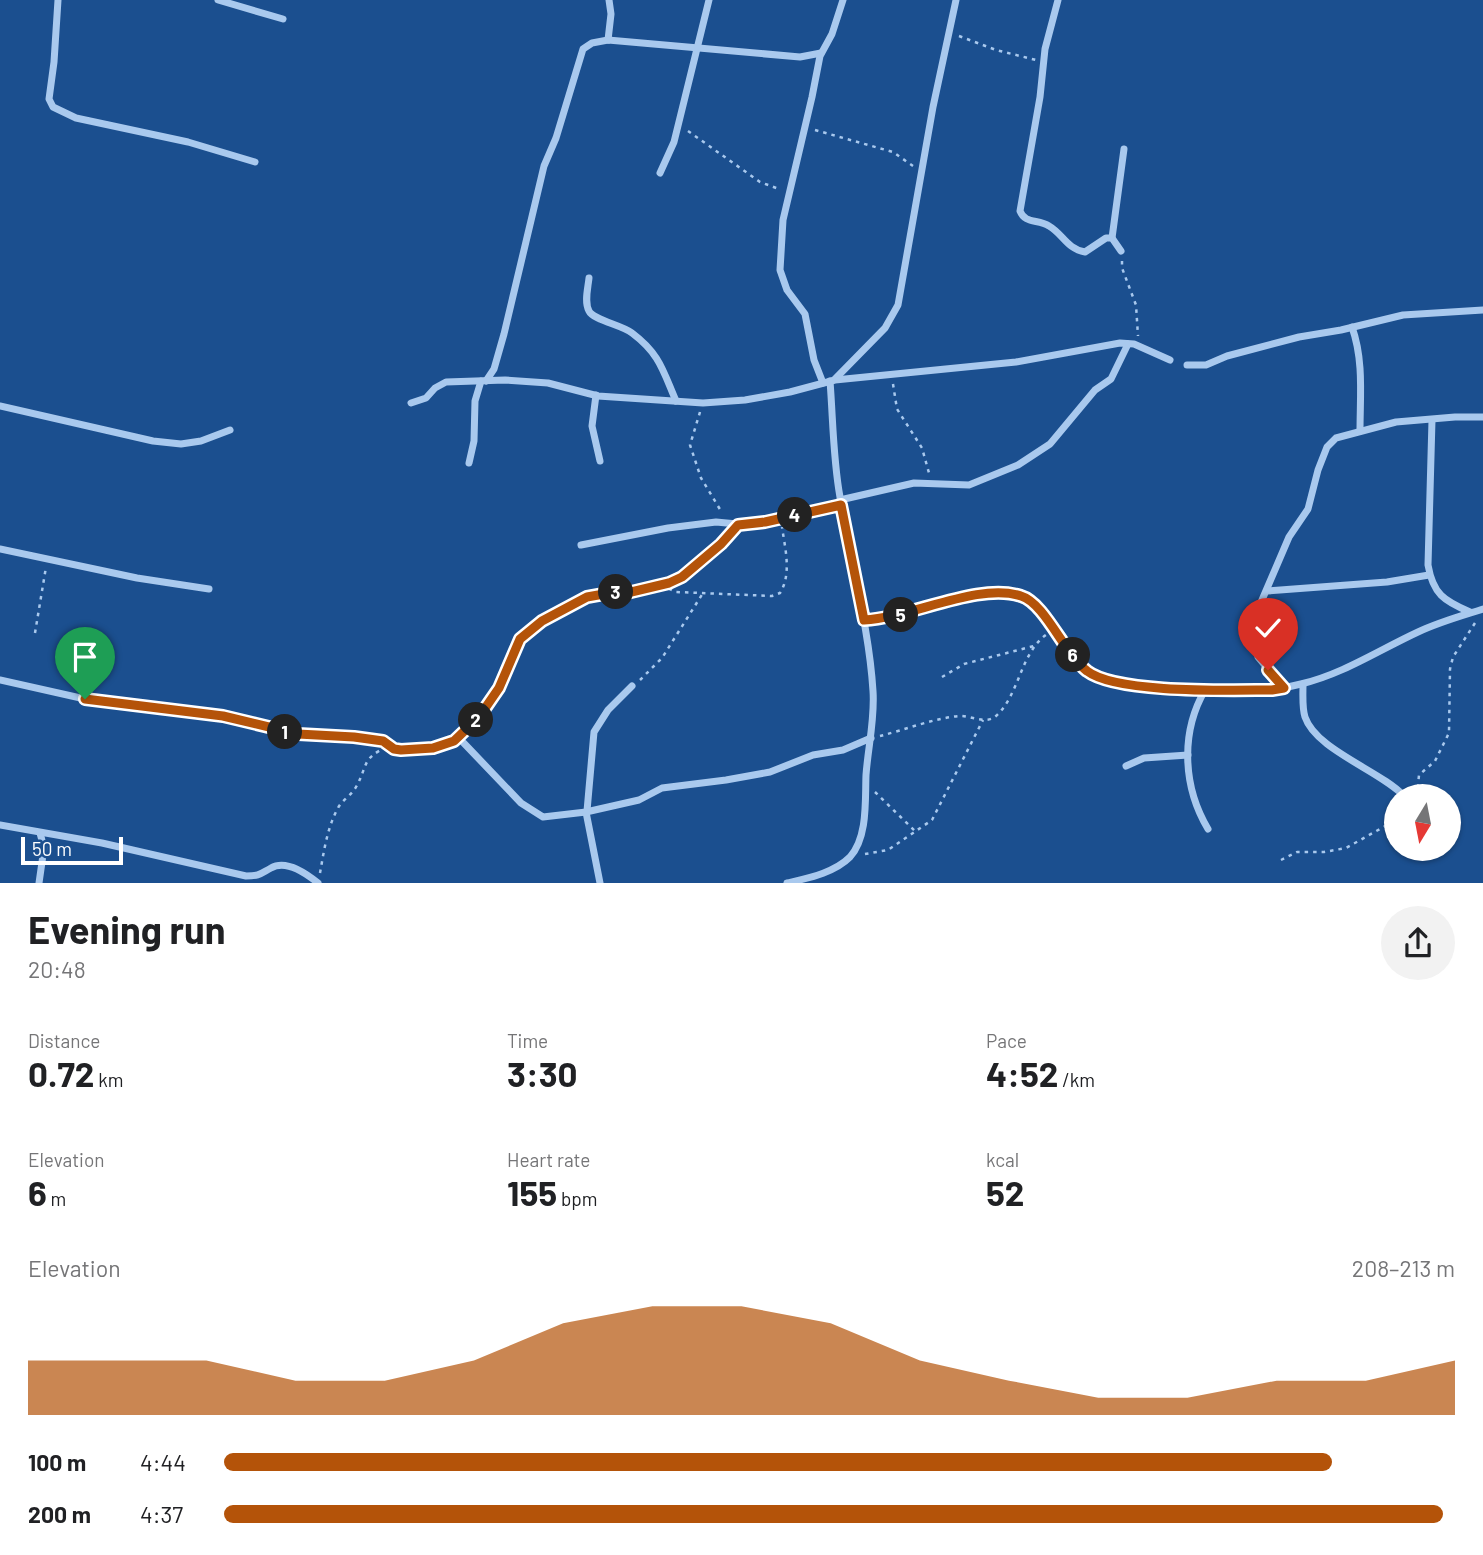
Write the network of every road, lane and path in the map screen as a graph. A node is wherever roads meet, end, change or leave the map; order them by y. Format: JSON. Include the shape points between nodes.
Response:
{"nodes":[{"id":1,"x":58,"y":0,"type":"edge"},
{"id":2,"x":218,"y":0,"type":"edge"},
{"id":3,"x":609,"y":0,"type":"edge"},
{"id":4,"x":709,"y":0,"type":"edge"},
{"id":5,"x":843,"y":0,"type":"edge"},
{"id":6,"x":956,"y":0,"type":"edge"},
{"id":7,"x":1058,"y":0,"type":"edge"},
{"id":8,"x":283,"y":19,"type":"dead end"},
{"id":9,"x":949,"y":33,"type":"junction"},
{"id":10,"x":608,"y":40,"type":"junction"},
{"id":11,"x":696,"y":49,"type":"junction"},
{"id":12,"x":821,"y":53,"type":"junction"},
{"id":13,"x":1044,"y":62,"type":"junction"},
{"id":14,"x":678,"y":121,"type":"junction"},
{"id":15,"x":805,"y":127,"type":"junction"},
{"id":16,"x":1124,"y":149,"type":"dead end"},
{"id":17,"x":255,"y":162,"type":"dead end"},
{"id":18,"x":660,"y":173,"type":"dead end"},
{"id":19,"x":920,"y":173,"type":"junction"},
{"id":20,"x":789,"y":192,"type":"junction"},
{"id":21,"x":1112,"y":238,"type":"junction"},
{"id":22,"x":1121,"y":251,"type":"joint"},
{"id":23,"x":589,"y":278,"type":"dead end"},
{"id":24,"x":1483,"y":310,"type":"edge"},
{"id":25,"x":1352,"y":327,"type":"junction"},
{"id":26,"x":1128,"y":344,"type":"junction"},
{"id":27,"x":1139,"y":346,"type":"junction"},
{"id":28,"x":1170,"y":360,"type":"dead end"},
{"id":29,"x":1187,"y":365,"type":"dead end"},
{"id":30,"x":891,"y":373,"type":"junction"},
{"id":31,"x":484,"y":381,"type":"junction"},
{"id":32,"x":829,"y":381,"type":"junction"},
{"id":33,"x":596,"y":395,"type":"junction"},
{"id":34,"x":676,"y":401,"type":"junction"},
{"id":35,"x":411,"y":403,"type":"dead end"},
{"id":36,"x":703,"y":403,"type":"junction"},
{"id":37,"x":0,"y":405,"type":"edge"},
{"id":38,"x":1483,"y":417,"type":"edge"},
{"id":39,"x":1432,"y":420,"type":"junction"},
{"id":40,"x":230,"y":430,"type":"dead end"},
{"id":41,"x":1360,"y":431,"type":"junction"},
{"id":42,"x":600,"y":461,"type":"dead end"},
{"id":43,"x":469,"y":463,"type":"dead end"},
{"id":44,"x":930,"y":483,"type":"junction"},
{"id":45,"x":841,"y":502,"type":"junction"},
{"id":46,"x":780,"y":519,"type":"junction"},
{"id":47,"x":728,"y":523,"type":"junction"},
{"id":48,"x":738,"y":525,"type":"junction"},
{"id":49,"x":581,"y":545,"type":"dead end"},
{"id":50,"x":0,"y":549,"type":"edge"},
{"id":51,"x":48,"y":559,"type":"junction"},
{"id":52,"x":1429,"y":575,"type":"junction"},
{"id":53,"x":661,"y":585,"type":"junction"},
{"id":54,"x":209,"y":589,"type":"dead end"},
{"id":55,"x":1267,"y":591,"type":"junction"},
{"id":56,"x":703,"y":593,"type":"junction"},
{"id":57,"x":1483,"y":609,"type":"edge"},
{"id":58,"x":1470,"y":613,"type":"junction"},
{"id":59,"x":1478,"y":619,"type":"dead end"},
{"id":60,"x":864,"y":620,"type":"junction"},
{"id":61,"x":1052,"y":630,"type":"junction"},
{"id":62,"x":35,"y":633,"type":"dead end"},
{"id":63,"x":1034,"y":646,"type":"junction"},
{"id":64,"x":942,"y":677,"type":"dead end"},
{"id":65,"x":0,"y":680,"type":"edge"},
{"id":66,"x":1303,"y":684,"type":"junction"},
{"id":67,"x":632,"y":686,"type":"joint"},
{"id":68,"x":1284,"y":688,"type":"junction"},
{"id":69,"x":1205,"y":690,"type":"junction"},
{"id":70,"x":983,"y":720,"type":"junction"},
{"id":71,"x":458,"y":737,"type":"junction"},
{"id":72,"x":871,"y":738,"type":"junction"},
{"id":73,"x":370,"y":739,"type":"joint"},
{"id":74,"x":390,"y":745,"type":"junction"},
{"id":75,"x":1188,"y":755,"type":"junction"},
{"id":76,"x":1126,"y":766,"type":"dead end"},
{"id":77,"x":866,"y":784,"type":"junction"},
{"id":78,"x":1391,"y":784,"type":"edge"},
{"id":79,"x":1418,"y":784,"type":"edge"},
{"id":80,"x":586,"y":812,"type":"junction"},
{"id":81,"x":0,"y":825,"type":"edge"},
{"id":82,"x":1384,"y":827,"type":"edge"},
{"id":83,"x":1208,"y":829,"type":"dead end"},
{"id":84,"x":915,"y":831,"type":"junction"},
{"id":85,"x":40,"y":833,"type":"junction"},
{"id":86,"x":850,"y":856,"type":"junction"},
{"id":87,"x":1281,"y":860,"type":"dead end"},
{"id":88,"x":39,"y":883,"type":"edge"},
{"id":89,"x":318,"y":883,"type":"edge"},
{"id":90,"x":600,"y":883,"type":"edge"},
{"id":91,"x":787,"y":883,"type":"edge"}],
"edges":[{"from":1,"to":17,"type":"street","via":[[49,99],[53,107],[76,118]]},
{"from":2,"to":8,"type":"street"},
{"from":3,"to":10,"type":"street"},
{"from":4,"to":11,"type":"street"},
{"from":5,"to":12,"type":"street"},
{"from":6,"to":9,"type":"street"},
{"from":7,"to":13,"type":"street"},
{"from":9,"to":13,"type":"path"},
{"from":9,"to":19,"type":"street"},
{"from":10,"to":11,"type":"street"},
{"from":10,"to":31,"type":"street","via":[[592,43],[579,56],[544,166],[498,355]]},
{"from":11,"to":12,"type":"street","via":[[800,57]]},
{"from":11,"to":14,"type":"street"},
{"from":12,"to":15,"type":"street"},
{"from":13,"to":21,"type":"street","via":[[1022,217],[1048,225],[1077,251],[1085,252]]},
{"from":14,"to":18,"type":"street"},
{"from":14,"to":20,"type":"path","via":[[760,181]]},
{"from":15,"to":19,"type":"path","via":[[893,152]]},
{"from":15,"to":20,"type":"street"},
{"from":16,"to":21,"type":"street"},
{"from":19,"to":32,"type":"street","via":[[898,305],[886,328]]},
{"from":20,"to":32,"type":"street","via":[[780,270],[787,290],[805,314],[814,360]]},
{"from":21,"to":22,"type":"street"},
{"from":22,"to":27,"type":"path","via":[[1122,268],[1136,305]]},
{"from":23,"to":34,"type":"street","via":[[588,310],[632,332],[652,351]]},
{"from":24,"to":25,"type":"street","via":[[1403,315]]},
{"from":25,"to":29,"type":"street","via":[[1264,345],[1206,365]]},
{"from":25,"to":41,"type":"street","via":[[1360,365]]},
{"from":26,"to":27,"type":"street"},
{"from":26,"to":30,"type":"street","via":[[1017,362]]},
{"from":26,"to":44,"type":"street","via":[[1111,379],[1094,390],[1050,444],[984,481],[958,486]]},
{"from":27,"to":28,"type":"street"},
{"from":30,"to":32,"type":"street"},
{"from":30,"to":44,"type":"path","via":[[897,409],[922,447]]},
{"from":31,"to":33,"type":"street","via":[[539,382]]},
{"from":31,"to":35,"type":"street","via":[[446,382]]},
{"from":31,"to":43,"type":"street","via":[[475,401]]},
{"from":32,"to":36,"type":"street","via":[[766,397]]},
{"from":32,"to":45,"type":"street"},
{"from":33,"to":34,"type":"street"},
{"from":33,"to":42,"type":"street","via":[[592,426]]},
{"from":34,"to":36,"type":"street"},
{"from":36,"to":47,"type":"path","via":[[690,445],[701,478]]},
{"from":37,"to":40,"type":"street","via":[[153,441],[191,442]]},
{"from":38,"to":39,"type":"street"},
{"from":39,"to":41,"type":"street"},
{"from":39,"to":52,"type":"street"},
{"from":41,"to":55,"type":"street","via":[[1336,438],[1327,447],[1308,509],[1289,537]]},
{"from":44,"to":45,"type":"street"},
{"from":45,"to":46,"type":"street"},
{"from":45,"to":60,"type":"street"},
{"from":46,"to":48,"type":"street"},
{"from":46,"to":56,"type":"path","via":[[787,569],[780,593]]},
{"from":47,"to":48,"type":"street"},
{"from":47,"to":49,"type":"street","via":[[668,528]]},
{"from":48,"to":53,"type":"path","via":[[682,577]]},
{"from":50,"to":51,"type":"street"},
{"from":51,"to":54,"type":"street"},
{"from":51,"to":62,"type":"path"},
{"from":52,"to":55,"type":"street"},
{"from":52,"to":58,"type":"street","via":[[1437,593]]},
{"from":53,"to":56,"type":"path","via":[[676,592]]},
{"from":53,"to":71,"type":"path","via":[[587,597],[542,621],[520,639],[499,688]]},
{"from":55,"to":68,"type":"street","via":[[1256,614],[1254,645],[1258,657]]},
{"from":56,"to":67,"type":"path","via":[[662,658]]},
{"from":57,"to":58,"type":"street"},
{"from":58,"to":66,"type":"street"},
{"from":59,"to":79,"type":"path","via":[[1453,657],[1449,733],[1435,761],[1419,775]]},
{"from":60,"to":61,"type":"street","via":[[1007,594],[1031,600]]},
{"from":60,"to":72,"type":"street","via":[[873,691]]},
{"from":61,"to":63,"type":"path"},
{"from":61,"to":69,"type":"street","via":[[1097,677]]},
{"from":63,"to":64,"type":"path","via":[[964,664]]},
{"from":63,"to":70,"type":"path","via":[[996,715]]},
{"from":65,"to":73,"type":"street","via":[[85,699],[223,716],[298,734]]},
{"from":66,"to":68,"type":"street"},
{"from":66,"to":78,"type":"street","via":[[1304,716],[1309,725],[1342,755]]},
{"from":67,"to":80,"type":"street","via":[[594,732]]},
{"from":68,"to":69,"type":"street"},
{"from":69,"to":75,"type":"street","via":[[1193,715]]},
{"from":70,"to":72,"type":"path","via":[[958,716]]},
{"from":70,"to":84,"type":"path","via":[[932,820]]},
{"from":71,"to":74,"type":"path","via":[[433,748],[401,750]]},
{"from":71,"to":80,"type":"street","via":[[531,810],[543,817]]},
{"from":72,"to":77,"type":"street"},
{"from":72,"to":80,"type":"street","via":[[771,772],[662,788],[639,800]]},
{"from":73,"to":74,"type":"path"},
{"from":74,"to":89,"type":"path","via":[[372,754],[352,793],[338,806]]},
{"from":75,"to":76,"type":"street","via":[[1144,758]]},
{"from":75,"to":83,"type":"street","via":[[1194,803]]},
{"from":77,"to":84,"type":"path"},
{"from":77,"to":86,"type":"street","via":[[865,813]]},
{"from":80,"to":90,"type":"street"},
{"from":81,"to":85,"type":"street"},
{"from":82,"to":87,"type":"path","via":[[1346,848],[1297,852]]},
{"from":84,"to":86,"type":"path","via":[[888,850]]},
{"from":85,"to":88,"type":"street","via":[[44,848]]},
{"from":85,"to":89,"type":"street","via":[[246,876],[263,875],[282,865]]},
{"from":86,"to":91,"type":"street","via":[[810,878]]}]}
